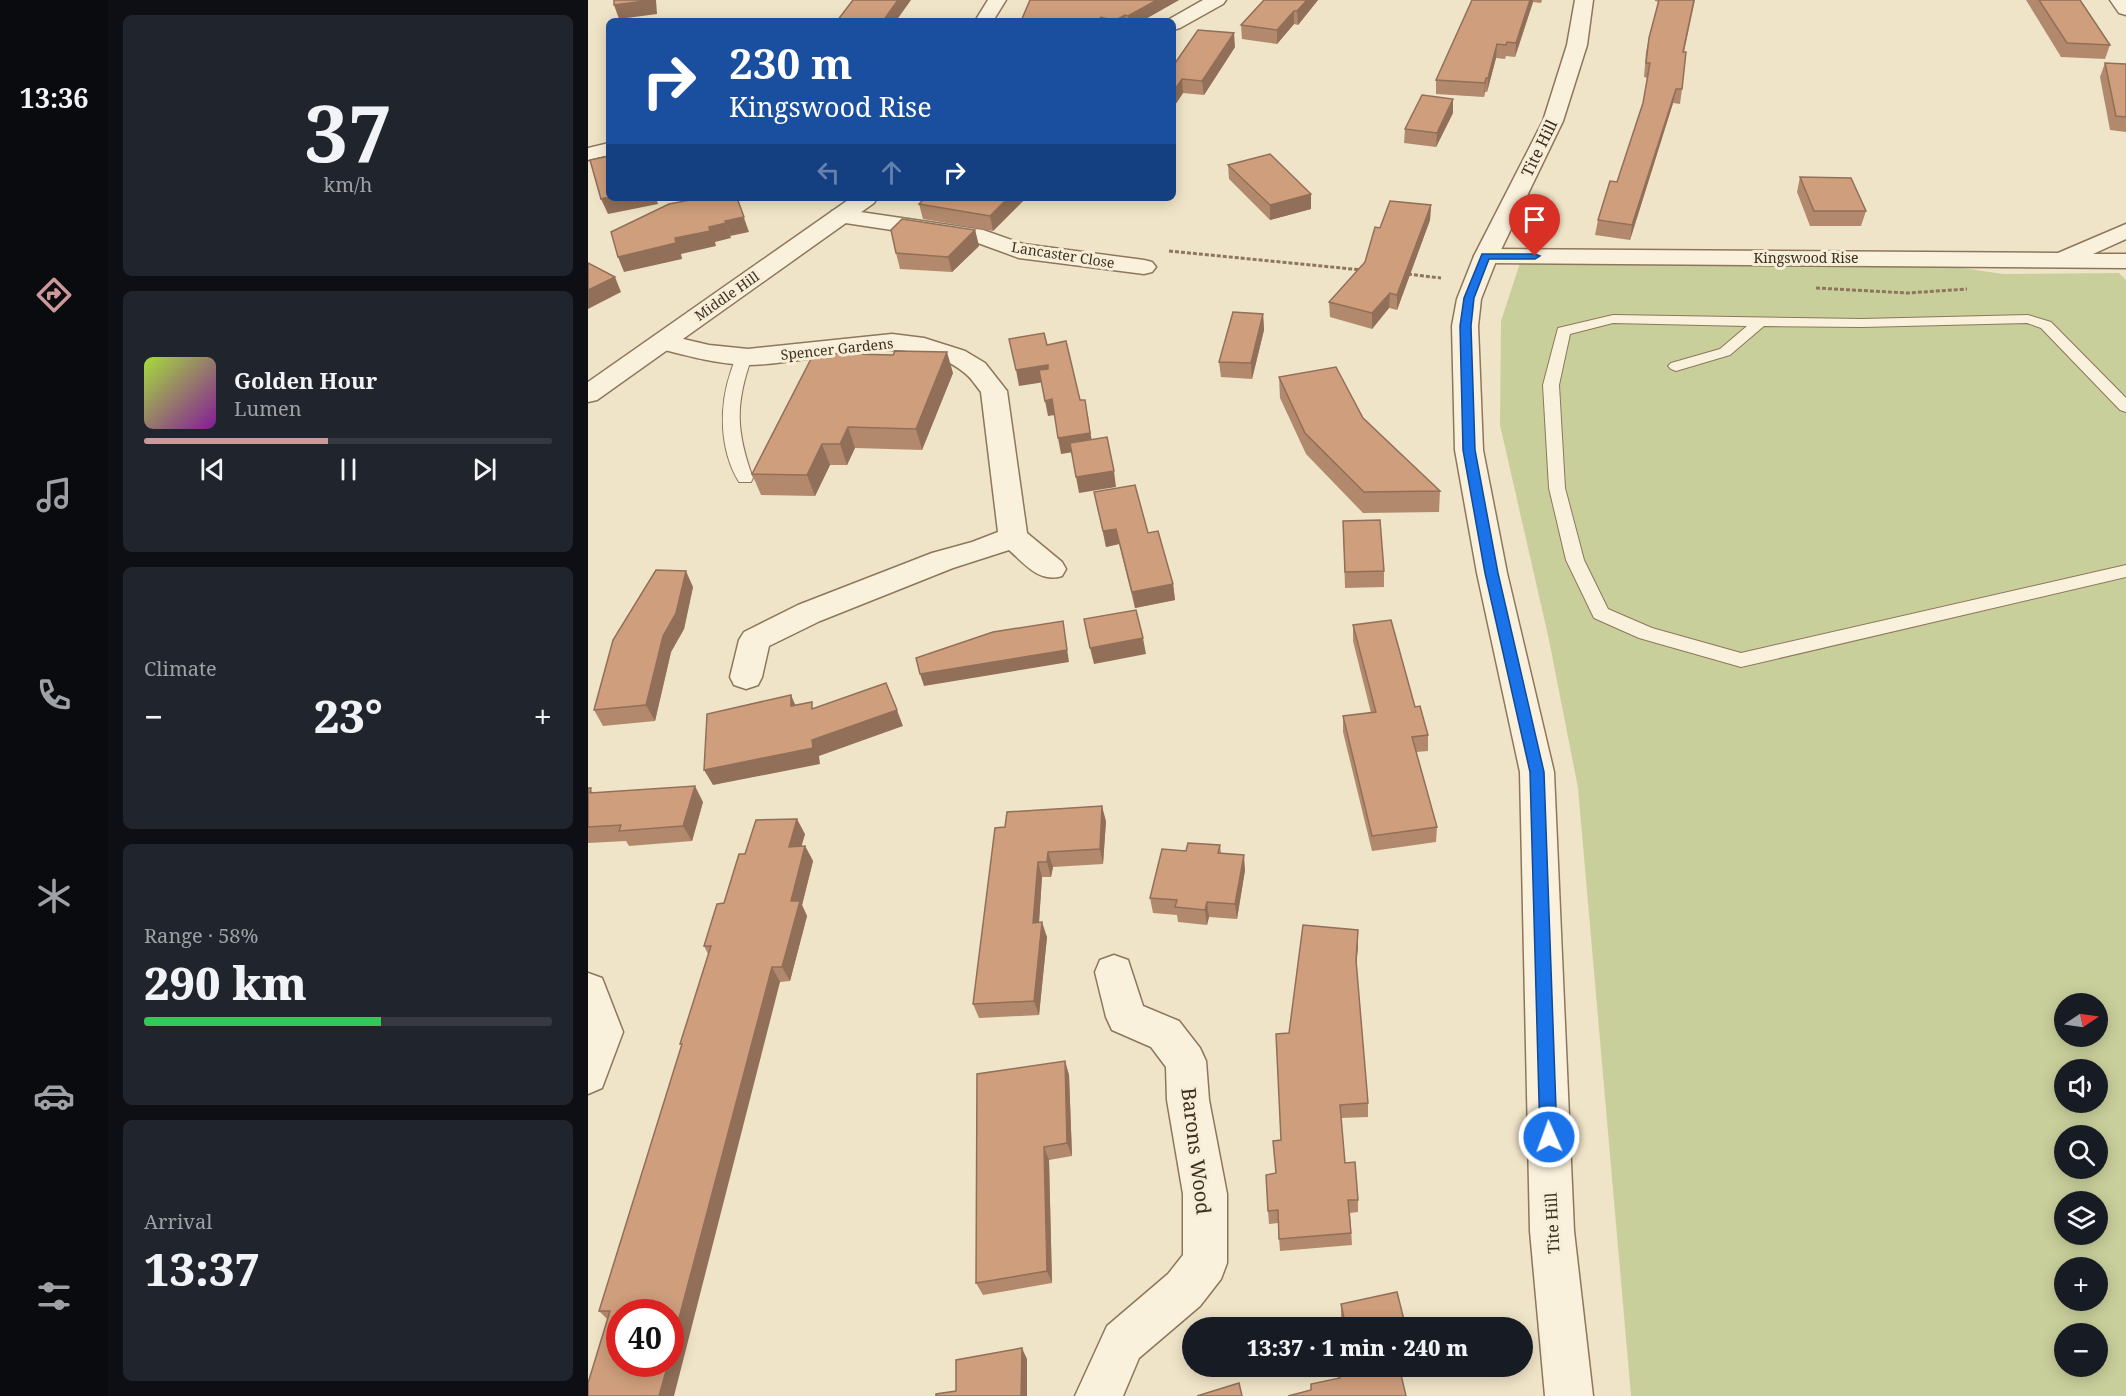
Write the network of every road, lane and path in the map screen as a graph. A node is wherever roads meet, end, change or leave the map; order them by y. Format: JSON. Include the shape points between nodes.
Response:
{"nodes":[{"id":1,"x":997,"y":0,"type":"edge"},
{"id":2,"x":1217,"y":0,"type":"edge"},
{"id":3,"x":1584,"y":0,"type":"edge"},
{"id":4,"x":2119,"y":0,"type":"edge"},
{"id":5,"x":2126,"y":9,"type":"edge"},
{"id":6,"x":986,"y":18,"type":"edge"},
{"id":7,"x":1176,"y":22,"type":"edge"},
{"id":8,"x":606,"y":150,"type":"edge"},
{"id":9,"x":588,"y":154,"type":"edge"},
{"id":10,"x":862,"y":201,"type":"edge"},
{"id":11,"x":840,"y":216,"type":"junction"},
{"id":12,"x":2126,"y":231,"type":"edge"},
{"id":13,"x":1486,"y":256,"type":"junction"},
{"id":14,"x":2058,"y":261,"type":"junction"},
{"id":15,"x":2126,"y":261,"type":"edge"},
{"id":16,"x":1144,"y":267,"type":"dead end"},
{"id":17,"x":1759,"y":323,"type":"junction"},
{"id":18,"x":662,"y":342,"type":"junction"},
{"id":19,"x":744,"y":357,"type":"junction"},
{"id":20,"x":1677,"y":366,"type":"dead end"},
{"id":21,"x":588,"y":394,"type":"edge"},
{"id":22,"x":2126,"y":407,"type":"edge"},
{"id":23,"x":745,"y":478,"type":"dead end"},
{"id":24,"x":1013,"y":537,"type":"junction"},
{"id":25,"x":1052,"y":569,"type":"dead end"},
{"id":26,"x":2126,"y":571,"type":"edge"},
{"id":27,"x":747,"y":677,"type":"dead end"},
{"id":28,"x":1114,"y":972,"type":"dead end"},
{"id":29,"x":588,"y":990,"type":"edge"},
{"id":30,"x":588,"y":1075,"type":"edge"},
{"id":31,"x":1099,"y":1396,"type":"edge"},
{"id":32,"x":1569,"y":1396,"type":"edge"}],
"edges":[{"from":1,"to":6,"type":"street"},
{"from":2,"to":7,"type":"street"},
{"from":3,"to":13,"type":"street","name":"Tite Hill","via":[[1577,45],[1553,121]]},
{"from":4,"to":5,"type":"street"},
{"from":8,"to":9,"type":"street"},
{"from":10,"to":11,"type":"street","name":"Middle Hill"},
{"from":11,"to":16,"type":"street","name":"Lancaster Close","via":[[983,237],[1019,251]]},
{"from":11,"to":18,"type":"street","name":"Middle Hill"},
{"from":12,"to":14,"type":"street"},
{"from":13,"to":14,"type":"street","name":"Kingswood Rise"},
{"from":13,"to":32,"type":"street","name":"Tite Hill","via":[[1469,298],[1466,326],[1469,450],[1537,772],[1552,1231]]},
{"from":14,"to":15,"type":"street","name":"Kingswood Rise"},
{"from":17,"to":20,"type":"lane","via":[[1725,352]]},
{"from":17,"to":22,"type":"lane","via":[[2028,319],[2046,325]]},
{"from":17,"to":26,"type":"lane","via":[[1612,320],[1563,331],[1551,385],[1557,488],[1575,560],[1601,613],[1646,633],[1741,660]]},
{"from":18,"to":19,"type":"street","name":"Spencer Gardens"},
{"from":18,"to":21,"type":"street","name":"Middle Hill"},
{"from":19,"to":23,"type":"lane","via":[[729,403],[731,435]]},
{"from":19,"to":24,"type":"street","name":"Spencer Gardens","via":[[892,342],[956,356],[976,369],[994,391]]},
{"from":24,"to":25,"type":"street"},
{"from":24,"to":27,"type":"street","via":[[809,613],[751,628]]},
{"from":28,"to":31,"type":"street","name":"Barons Wood","via":[[1126,1017],[1165,1034],[1186,1061],[1188,1100],[1205,1194],[1206,1240],[1204,1263],[1184,1290],[1123,1342]]},
{"from":29,"to":30,"type":"street","via":[[603,1032]]}]}
